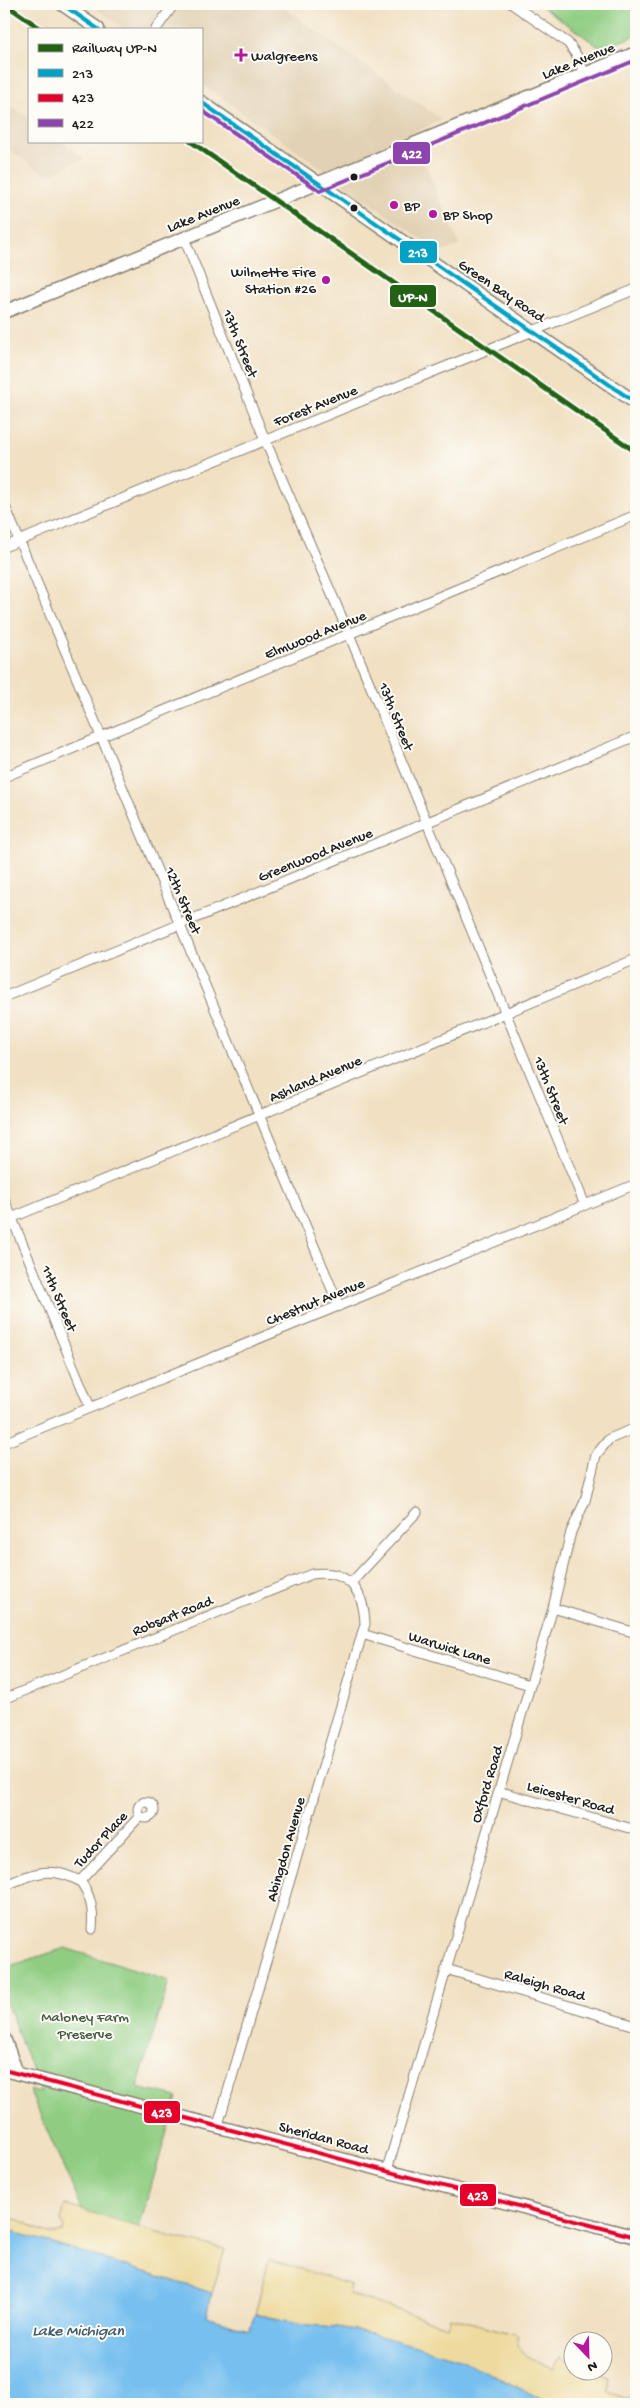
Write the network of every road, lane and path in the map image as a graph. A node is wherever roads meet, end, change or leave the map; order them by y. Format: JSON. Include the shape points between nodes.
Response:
{"nodes":[{"id":1,"x":62,"y":4,"type":"edge"},
{"id":2,"x":174,"y":4,"type":"edge"},
{"id":3,"x":512,"y":4,"type":"edge"},
{"id":4,"x":97,"y":28,"type":"edge"},
{"id":5,"x":157,"y":28,"type":"edge"},
{"id":6,"x":636,"y":53,"type":"edge"},
{"id":7,"x":586,"y":74,"type":"junction"},
{"id":8,"x":202,"y":103,"type":"edge"},
{"id":9,"x":319,"y":185,"type":"junction"},
{"id":10,"x":184,"y":238,"type":"junction"},
{"id":11,"x":636,"y":289,"type":"edge"},
{"id":12,"x":4,"y":312,"type":"edge"},
{"id":13,"x":534,"y":330,"type":"junction"},
{"id":14,"x":636,"y":403,"type":"edge"},
{"id":15,"x":266,"y":440,"type":"junction"},
{"id":16,"x":4,"y":504,"type":"edge"},
{"id":17,"x":636,"y":515,"type":"edge"},
{"id":18,"x":19,"y":540,"type":"junction"},
{"id":19,"x":4,"y":547,"type":"edge"},
{"id":20,"x":349,"y":634,"type":"junction"},
{"id":21,"x":636,"y":736,"type":"edge"},
{"id":22,"x":101,"y":737,"type":"junction"},
{"id":23,"x":4,"y":777,"type":"edge"},
{"id":24,"x":426,"y":822,"type":"junction"},
{"id":25,"x":179,"y":925,"type":"junction"},
{"id":26,"x":636,"y":960,"type":"edge"},
{"id":27,"x":4,"y":997,"type":"edge"},
{"id":28,"x":506,"y":1014,"type":"junction"},
{"id":29,"x":259,"y":1116,"type":"junction"},
{"id":30,"x":636,"y":1184,"type":"edge"},
{"id":31,"x":4,"y":1199,"type":"edge"},
{"id":32,"x":585,"y":1205,"type":"junction"},
{"id":33,"x":8,"y":1220,"type":"edge"},
{"id":34,"x":339,"y":1306,"type":"junction"},
{"id":35,"x":90,"y":1407,"type":"junction"},
{"id":36,"x":636,"y":1428,"type":"edge"},
{"id":37,"x":4,"y":1443,"type":"edge"},
{"id":38,"x":417,"y":1512,"type":"dead end"},
{"id":39,"x":351,"y":1583,"type":"junction"},
{"id":40,"x":553,"y":1608,"type":"junction"},
{"id":41,"x":636,"y":1633,"type":"edge"},
{"id":42,"x":362,"y":1634,"type":"junction"},
{"id":43,"x":530,"y":1685,"type":"junction"},
{"id":44,"x":4,"y":1699,"type":"edge"},
{"id":45,"x":498,"y":1791,"type":"junction"},
{"id":46,"x":140,"y":1816,"type":"dead end"},
{"id":47,"x":636,"y":1830,"type":"edge"},
{"id":48,"x":80,"y":1881,"type":"junction"},
{"id":49,"x":4,"y":1886,"type":"edge"},
{"id":50,"x":92,"y":1929,"type":"dead end"},
{"id":51,"x":446,"y":1969,"type":"junction"},
{"id":52,"x":636,"y":2026,"type":"edge"},
{"id":53,"x":4,"y":2038,"type":"edge"},
{"id":54,"x":4,"y":2070,"type":"edge"},
{"id":55,"x":16,"y":2074,"type":"junction"},
{"id":56,"x":218,"y":2125,"type":"junction"},
{"id":57,"x":387,"y":2170,"type":"junction"},
{"id":58,"x":636,"y":2237,"type":"edge"}],
"edges":[{"from":1,"to":4,"type":"street"},
{"from":2,"to":5,"type":"street"},
{"from":3,"to":7,"type":"street","via":[[568,43]]},
{"from":6,"to":7,"type":"street","name":"Lake Avenue"},
{"from":7,"to":9,"type":"street","name":"Lake Avenue"},
{"from":8,"to":9,"type":"street","name":"Green Bay Road"},
{"from":9,"to":10,"type":"street","name":"Lake Avenue"},
{"from":9,"to":13,"type":"street","name":"Green Bay Road"},
{"from":10,"to":12,"type":"street","name":"Lake Avenue"},
{"from":10,"to":15,"type":"street","name":"13th Street"},
{"from":11,"to":13,"type":"street","name":"Forest Avenue"},
{"from":13,"to":14,"type":"street","name":"Green Bay Road"},
{"from":13,"to":15,"type":"street","name":"Forest Avenue"},
{"from":15,"to":18,"type":"street","name":"Forest Avenue"},
{"from":15,"to":20,"type":"street","name":"13th Street"},
{"from":16,"to":18,"type":"street","name":"12th Street"},
{"from":17,"to":20,"type":"street","name":"Elmwood Avenue"},
{"from":18,"to":19,"type":"street","name":"Forest Avenue"},
{"from":18,"to":22,"type":"street","name":"12th Street"},
{"from":20,"to":22,"type":"street","name":"Elmwood Avenue"},
{"from":20,"to":24,"type":"street","name":"13th Street"},
{"from":21,"to":24,"type":"street","name":"Greenwood Avenue"},
{"from":22,"to":23,"type":"street","name":"Elmwood Avenue"},
{"from":22,"to":25,"type":"street","name":"12th Street"},
{"from":24,"to":25,"type":"street","name":"Greenwood Avenue"},
{"from":24,"to":28,"type":"street","name":"13th Street"},
{"from":25,"to":27,"type":"street","name":"Greenwood Avenue"},
{"from":25,"to":29,"type":"street","name":"12th Street"},
{"from":26,"to":28,"type":"street","name":"Ashland Avenue"},
{"from":28,"to":29,"type":"street","name":"Ashland Avenue"},
{"from":28,"to":32,"type":"street","name":"13th Street"},
{"from":29,"to":33,"type":"street","name":"Ashland Avenue"},
{"from":29,"to":34,"type":"street","name":"12th Street"},
{"from":30,"to":32,"type":"street","name":"Chestnut Avenue"},
{"from":31,"to":33,"type":"street","name":"11th Street"},
{"from":32,"to":34,"type":"street","name":"Chestnut Avenue"},
{"from":33,"to":35,"type":"street","name":"11th Street"},
{"from":34,"to":35,"type":"street","name":"Chestnut Avenue"},
{"from":35,"to":37,"type":"street","name":"Chestnut Avenue"},
{"from":36,"to":40,"type":"street","name":"Oxford Road","via":[[608,1439],[596,1454],[584,1501],[571,1532]]},
{"from":38,"to":39,"type":"street"},
{"from":39,"to":42,"type":"street","name":"Abingdon Avenue","via":[[364,1606]]},
{"from":39,"to":44,"type":"street","name":"Robsart Road","via":[[334,1574],[307,1575]]},
{"from":40,"to":41,"type":"street"},
{"from":40,"to":43,"type":"street","name":"Oxford Road"},
{"from":42,"to":43,"type":"street","name":"Warwick Lane"},
{"from":42,"to":56,"type":"street","name":"Abingdon Avenue"},
{"from":43,"to":45,"type":"street","name":"Oxford Road"},
{"from":45,"to":47,"type":"street","name":"Leicester Road"},
{"from":45,"to":51,"type":"street","name":"Oxford Road"},
{"from":46,"to":48,"type":"street","name":"Tudor Place"},
{"from":48,"to":49,"type":"street","name":"Tudor Place","via":[[51,1871],[33,1874]]},
{"from":48,"to":50,"type":"street","name":"Tudor Place","via":[[90,1900]]},
{"from":51,"to":52,"type":"street","name":"Raleigh Road"},
{"from":51,"to":57,"type":"street","name":"Oxford Road"},
{"from":53,"to":55,"type":"street"},
{"from":54,"to":55,"type":"street","name":"Sheridan Road"},
{"from":55,"to":56,"type":"street","name":"Sheridan Road"},
{"from":56,"to":57,"type":"street","name":"Sheridan Road"},
{"from":57,"to":58,"type":"street","name":"Sheridan Road"}]}
